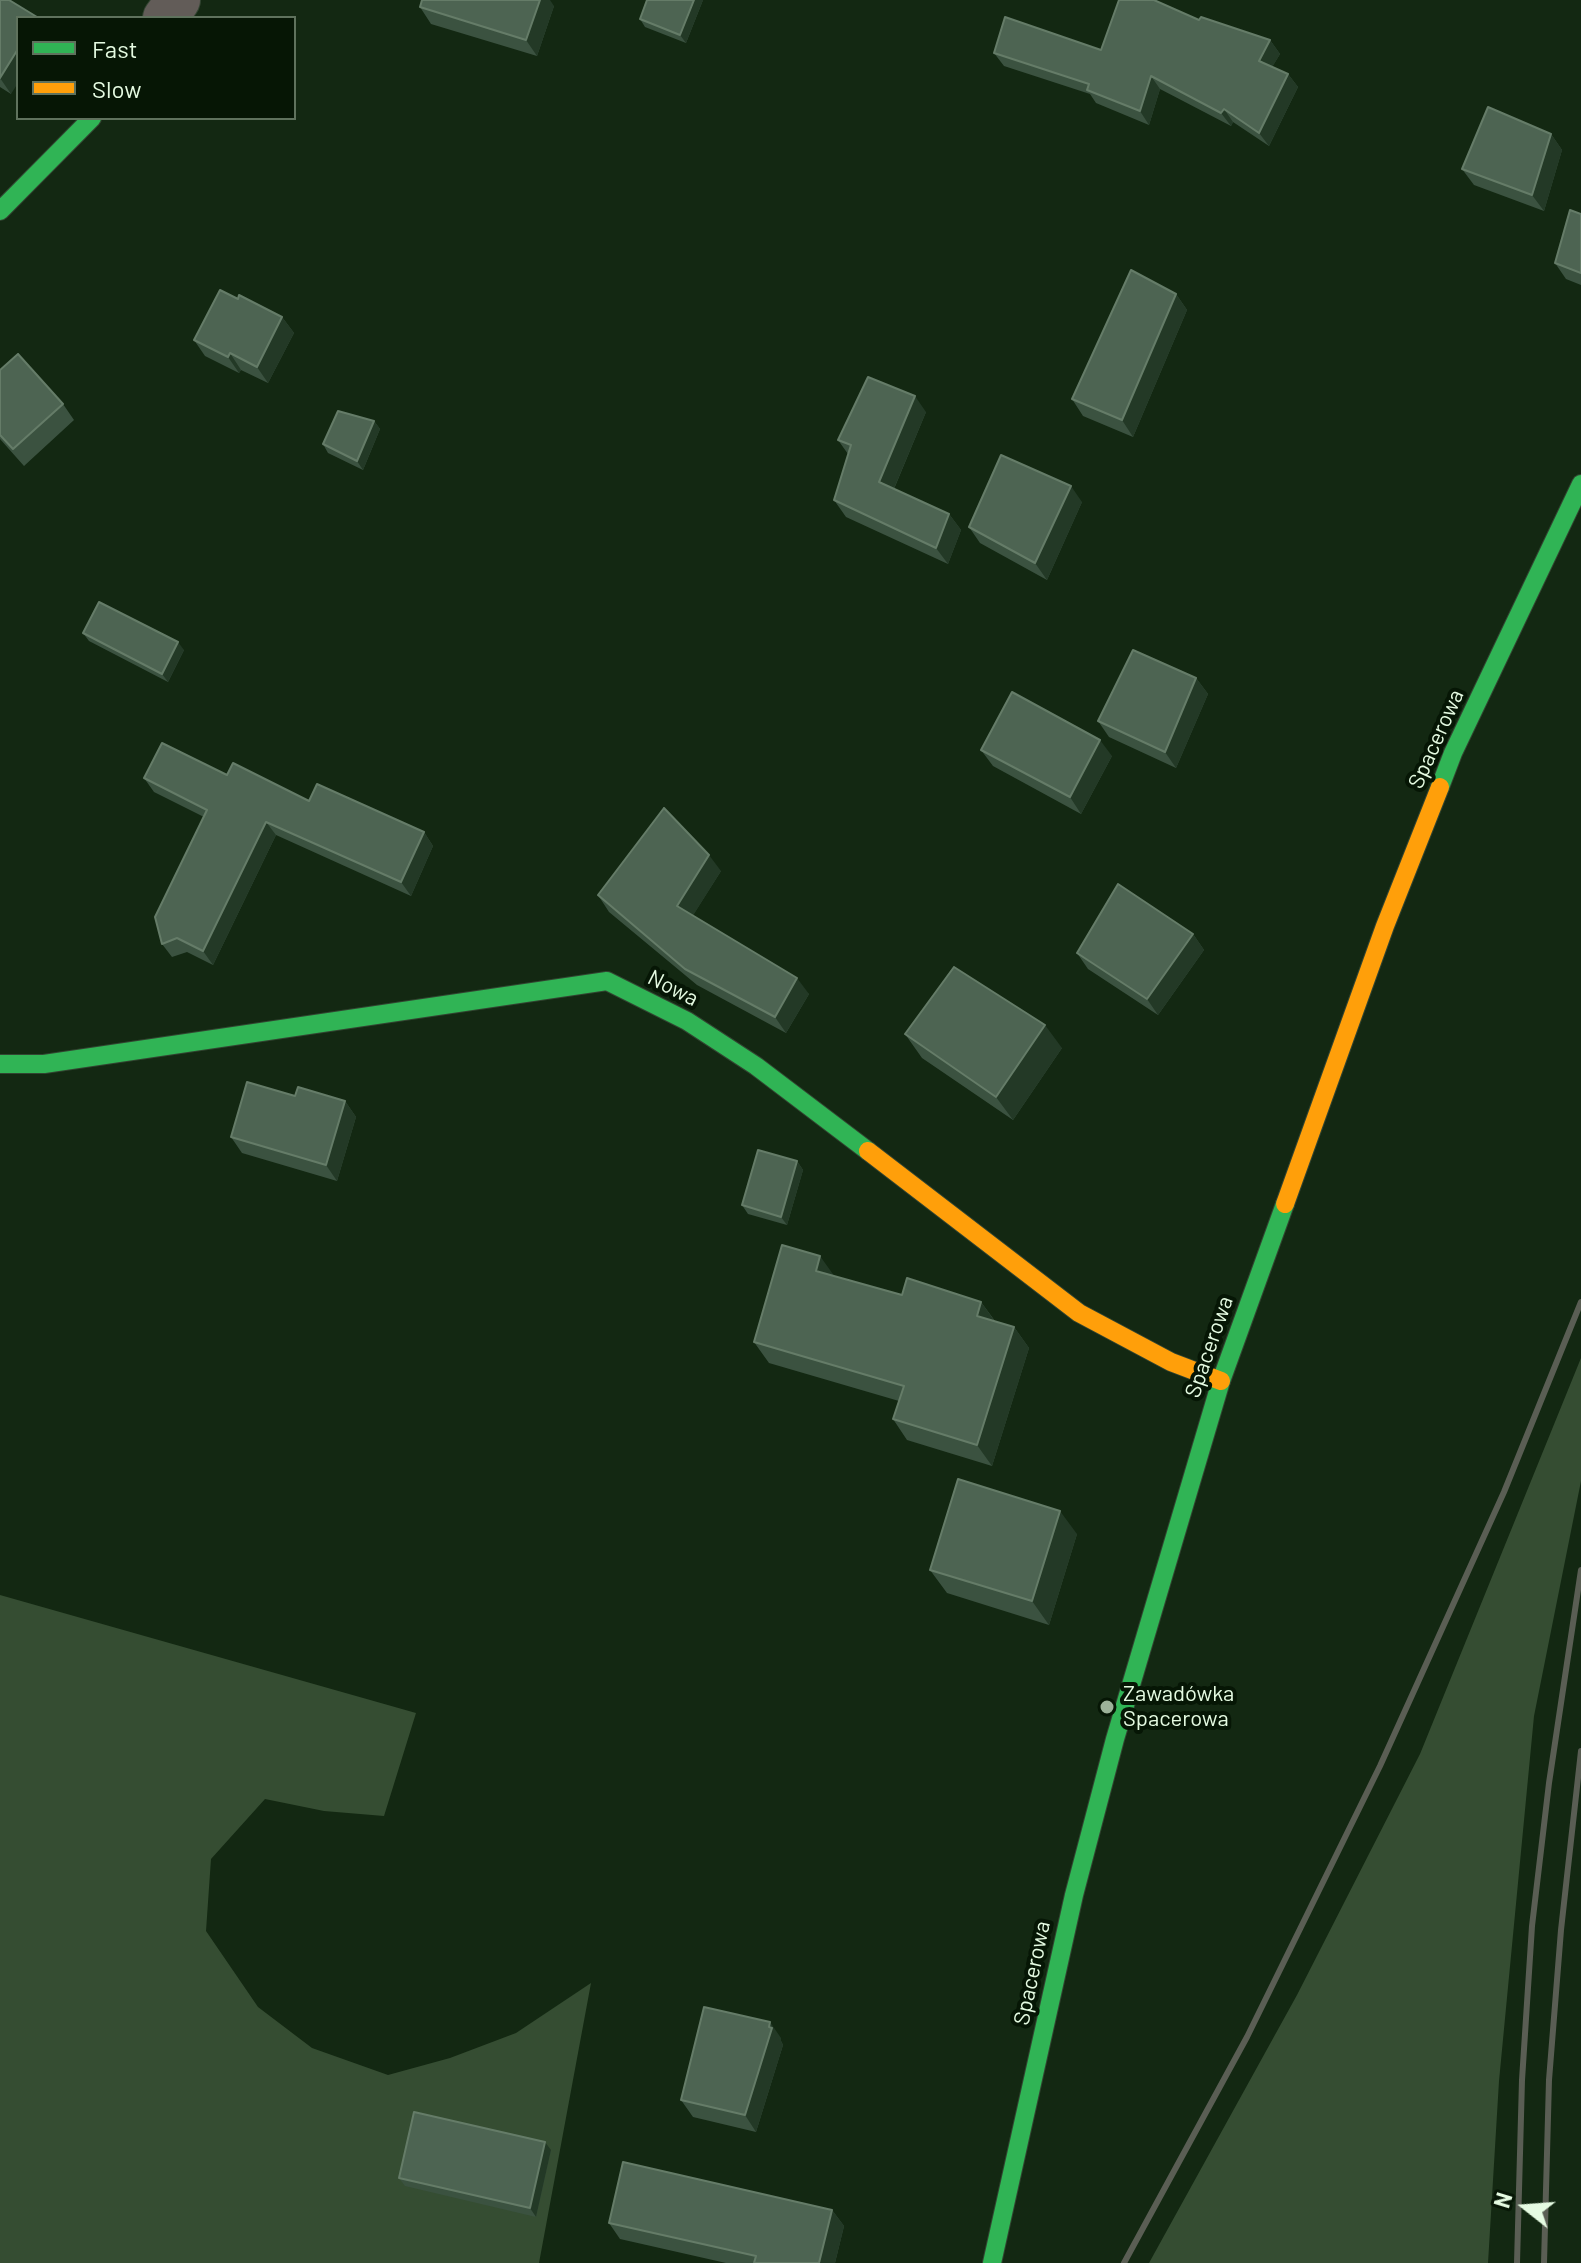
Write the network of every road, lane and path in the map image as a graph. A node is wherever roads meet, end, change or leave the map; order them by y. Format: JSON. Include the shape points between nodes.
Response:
{"nodes":[{"id":1,"x":90,"y":120,"type":"edge"},
{"id":2,"x":0,"y":211,"type":"edge"},
{"id":3,"x":1581,"y":484,"type":"edge"},
{"id":4,"x":0,"y":1064,"type":"edge"},
{"id":5,"x":1221,"y":1381,"type":"junction"},
{"id":6,"x":992,"y":2263,"type":"edge"}],
"edges":[{"from":1,"to":2,"type":"street"},
{"from":3,"to":5,"type":"street","name":"Spacerowa","via":[[1453,753]]},
{"from":4,"to":5,"type":"street","name":"Nowa","via":[[44,1064],[607,981],[687,1021],[756,1066],[1079,1313],[1171,1362]]},
{"from":5,"to":6,"type":"street","name":"Spacerowa","via":[[1074,1895]]}]}
